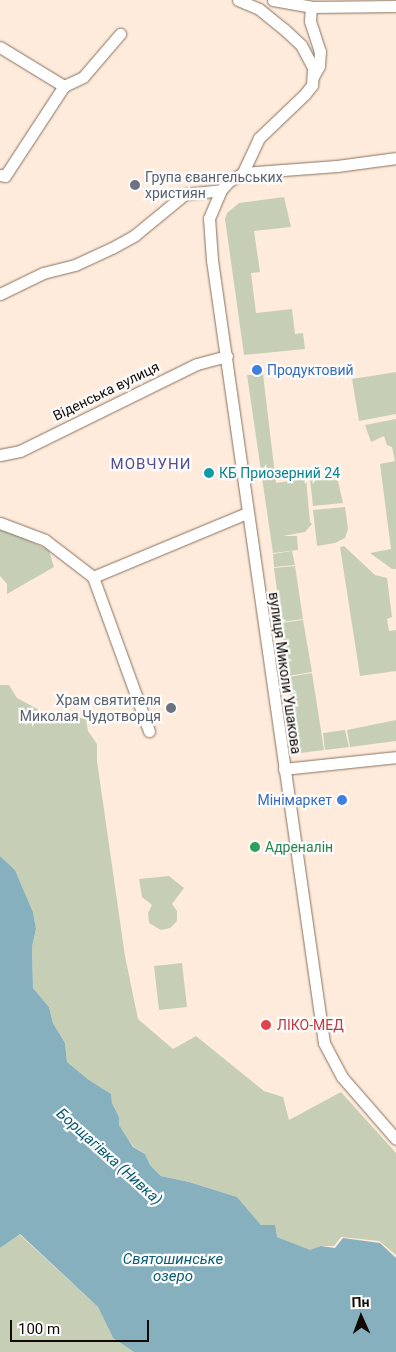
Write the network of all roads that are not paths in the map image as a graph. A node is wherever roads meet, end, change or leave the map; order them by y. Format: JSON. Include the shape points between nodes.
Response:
{"nodes":[{"id":1,"x":238,"y":0,"type":"edge"},
{"id":2,"x":273,"y":0,"type":"edge"},
{"id":3,"x":396,"y":6,"type":"edge"},
{"id":4,"x":311,"y":7,"type":"junction"},
{"id":5,"x":120,"y":34,"type":"dead end"},
{"id":6,"x":0,"y":46,"type":"edge"},
{"id":7,"x":313,"y":77,"type":"junction"},
{"id":8,"x":64,"y":86,"type":"junction"},
{"id":9,"x":396,"y":158,"type":"edge"},
{"id":10,"x":242,"y":173,"type":"junction"},
{"id":11,"x":0,"y":175,"type":"edge"},
{"id":12,"x":221,"y":190,"type":"junction"},
{"id":13,"x":0,"y":294,"type":"edge"},
{"id":14,"x":226,"y":356,"type":"junction"},
{"id":15,"x":0,"y":455,"type":"edge"},
{"id":16,"x":247,"y":514,"type":"junction"},
{"id":17,"x":0,"y":523,"type":"edge"},
{"id":18,"x":93,"y":577,"type":"junction"},
{"id":19,"x":149,"y":731,"type":"dead end"},
{"id":20,"x":396,"y":757,"type":"edge"},
{"id":21,"x":284,"y":769,"type":"junction"},
{"id":22,"x":396,"y":1139,"type":"edge"}],
"edges":[{"from":1,"to":7,"type":"street","via":[[259,10],[301,45],[313,68]]},
{"from":2,"to":4,"type":"street"},
{"from":3,"to":4,"type":"street"},
{"from":4,"to":7,"type":"street","via":[[310,21],[320,51],[319,66]]},
{"from":5,"to":8,"type":"street","via":[[83,77]]},
{"from":6,"to":8,"type":"street"},
{"from":7,"to":10,"type":"street","via":[[312,85],[305,94],[259,138]]},
{"from":8,"to":11,"type":"street","via":[[5,176]]},
{"from":9,"to":10,"type":"street"},
{"from":10,"to":12,"type":"street"},
{"from":12,"to":13,"type":"street","via":[[185,194],[135,235],[112,248],[76,265],[43,272]]},
{"from":12,"to":14,"type":"street","name":"вулиця Миколи Ушакова","via":[[209,218]]},
{"from":14,"to":15,"type":"street","name":"Віденська вулиця","via":[[197,364],[20,451]]},
{"from":14,"to":16,"type":"street","name":"вулиця Миколи Ушакова"},
{"from":16,"to":18,"type":"street"},
{"from":16,"to":21,"type":"street","name":"вулиця Миколи Ушакова"},
{"from":17,"to":18,"type":"street","via":[[45,540]]},
{"from":18,"to":19,"type":"street"},
{"from":20,"to":21,"type":"street"},
{"from":21,"to":22,"type":"street","name":"вулиця Миколи Ушакова","via":[[324,1043],[342,1077]]}]}
